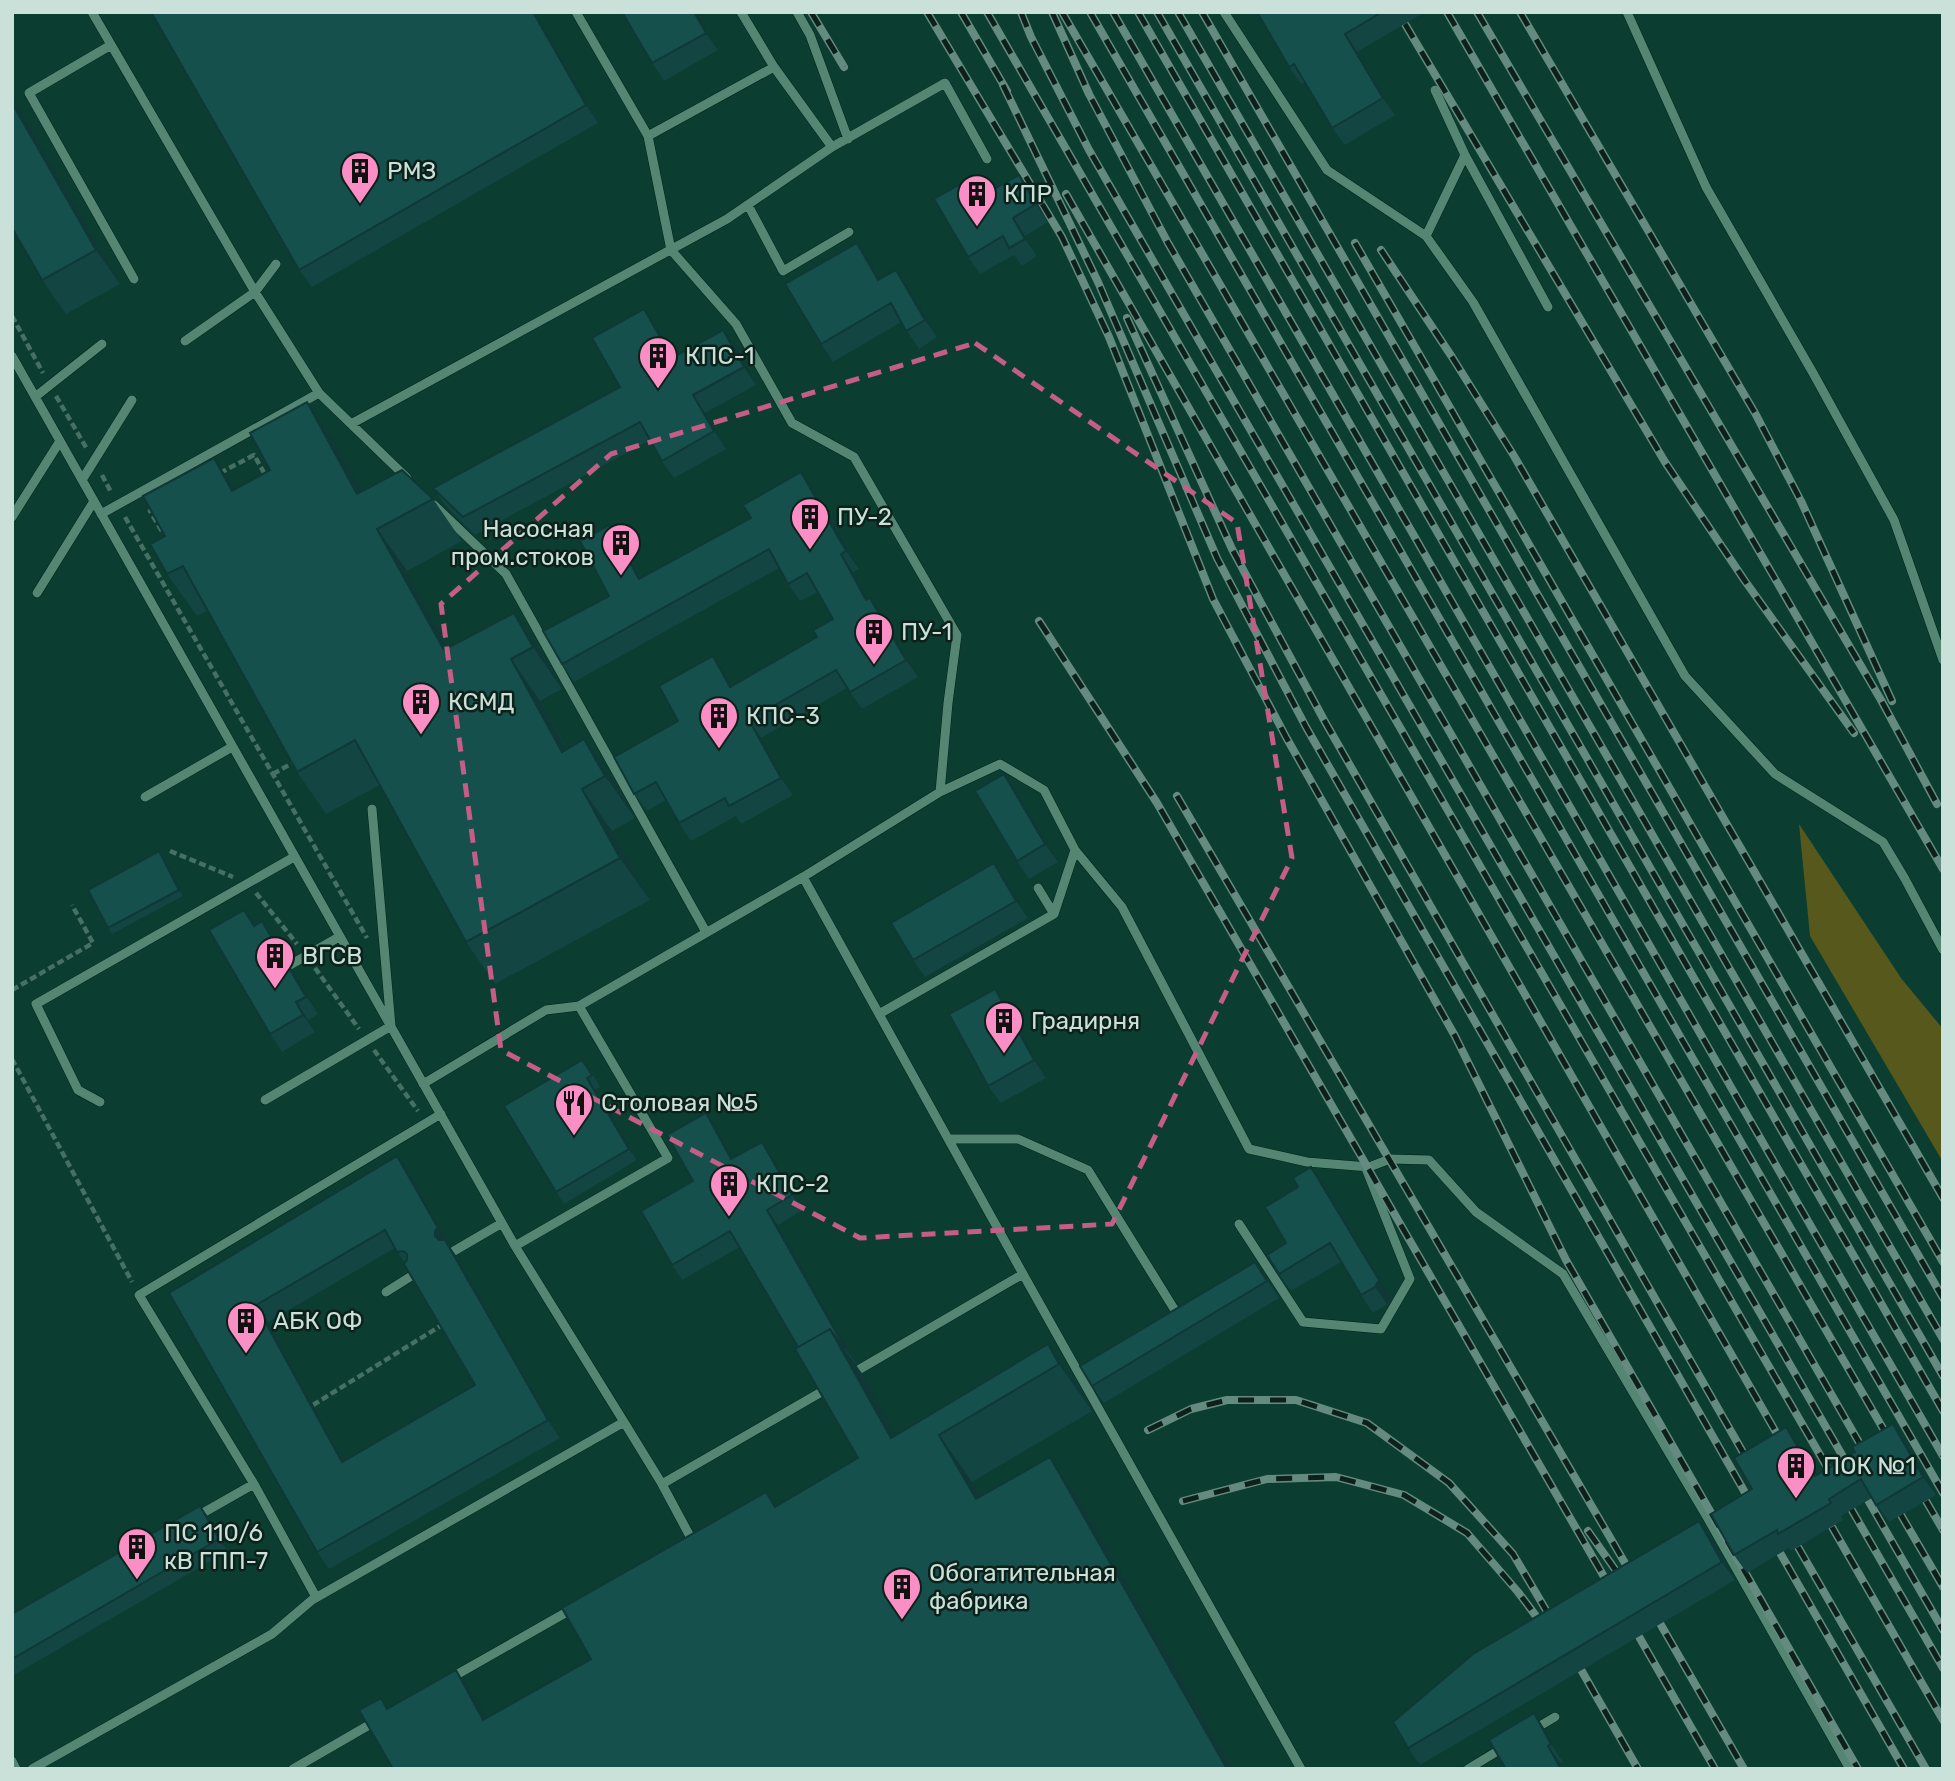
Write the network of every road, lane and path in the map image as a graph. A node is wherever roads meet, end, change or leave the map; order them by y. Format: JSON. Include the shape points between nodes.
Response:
{"nodes":[{"id":1,"x":92,"y":12,"type":"edge"},
{"id":2,"x":576,"y":12,"type":"edge"},
{"id":3,"x":741,"y":12,"type":"edge"},
{"id":4,"x":797,"y":12,"type":"edge"},
{"id":5,"x":1224,"y":12,"type":"edge"},
{"id":6,"x":1627,"y":12,"type":"edge"},
{"id":7,"x":111,"y":45,"type":"junction"},
{"id":8,"x":774,"y":67,"type":"junction"},
{"id":9,"x":1435,"y":90,"type":"dead end"},
{"id":10,"x":648,"y":136,"type":"junction"},
{"id":11,"x":848,"y":138,"type":"junction"},
{"id":12,"x":832,"y":148,"type":"junction"},
{"id":13,"x":1465,"y":155,"type":"junction"},
{"id":14,"x":987,"y":159,"type":"dead end"},
{"id":15,"x":748,"y":205,"type":"junction"},
{"id":16,"x":849,"y":232,"type":"dead end"},
{"id":17,"x":1426,"y":236,"type":"junction"},
{"id":18,"x":671,"y":250,"type":"junction"},
{"id":19,"x":276,"y":264,"type":"dead end"},
{"id":20,"x":134,"y":279,"type":"dead end"},
{"id":21,"x":255,"y":292,"type":"junction"},
{"id":22,"x":1548,"y":307,"type":"dead end"},
{"id":23,"x":12,"y":316,"type":"edge"},
{"id":24,"x":185,"y":341,"type":"dead end"},
{"id":25,"x":102,"y":344,"type":"dead end"},
{"id":26,"x":12,"y":356,"type":"edge"},
{"id":27,"x":50,"y":385,"type":"junction"},
{"id":28,"x":319,"y":393,"type":"junction"},
{"id":29,"x":35,"y":397,"type":"junction"},
{"id":30,"x":132,"y":400,"type":"dead end"},
{"id":31,"x":351,"y":424,"type":"junction"},
{"id":32,"x":60,"y":441,"type":"junction"},
{"id":33,"x":94,"y":461,"type":"junction"},
{"id":34,"x":220,"y":473,"type":"edge"},
{"id":35,"x":82,"y":480,"type":"junction"},
{"id":36,"x":272,"y":486,"type":"edge"},
{"id":37,"x":419,"y":489,"type":"edge"},
{"id":38,"x":428,"y":499,"type":"edge"},
{"id":39,"x":94,"y":501,"type":"junction"},
{"id":40,"x":118,"y":504,"type":"junction"},
{"id":41,"x":162,"y":504,"type":"edge"},
{"id":42,"x":101,"y":514,"type":"junction"},
{"id":43,"x":12,"y":517,"type":"edge"},
{"id":44,"x":168,"y":542,"type":"edge"},
{"id":45,"x":170,"y":570,"type":"edge"},
{"id":46,"x":159,"y":577,"type":"junction"},
{"id":47,"x":37,"y":593,"type":"dead end"},
{"id":48,"x":1943,"y":660,"type":"edge"},
{"id":49,"x":232,"y":747,"type":"junction"},
{"id":50,"x":297,"y":761,"type":"edge"},
{"id":51,"x":273,"y":774,"type":"junction"},
{"id":52,"x":940,"y":792,"type":"junction"},
{"id":53,"x":145,"y":797,"type":"dead end"},
{"id":54,"x":372,"y":809,"type":"edge"},
{"id":55,"x":1075,"y":850,"type":"junction"},
{"id":56,"x":294,"y":857,"type":"junction"},
{"id":57,"x":803,"y":877,"type":"junction"},
{"id":58,"x":1038,"y":888,"type":"dead end"},
{"id":59,"x":72,"y":905,"type":"dead end"},
{"id":60,"x":1054,"y":914,"type":"junction"},
{"id":61,"x":706,"y":932,"type":"junction"},
{"id":62,"x":339,"y":937,"type":"junction"},
{"id":63,"x":1943,"y":950,"type":"edge"},
{"id":64,"x":290,"y":965,"type":"edge"},
{"id":65,"x":387,"y":972,"type":"junction"},
{"id":66,"x":12,"y":990,"type":"edge"},
{"id":67,"x":579,"y":1006,"type":"junction"},
{"id":68,"x":879,"y":1014,"type":"junction"},
{"id":69,"x":391,"y":1026,"type":"junction"},
{"id":70,"x":12,"y":1059,"type":"edge"},
{"id":71,"x":424,"y":1084,"type":"junction"},
{"id":72,"x":265,"y":1100,"type":"dead end"},
{"id":73,"x":100,"y":1102,"type":"dead end"},
{"id":74,"x":441,"y":1114,"type":"junction"},
{"id":75,"x":949,"y":1139,"type":"junction"},
{"id":76,"x":1365,"y":1166,"type":"junction"},
{"id":77,"x":502,"y":1223,"type":"junction"},
{"id":78,"x":1239,"y":1224,"type":"dead end"},
{"id":79,"x":515,"y":1246,"type":"junction"},
{"id":80,"x":454,"y":1251,"type":"edge"},
{"id":81,"x":1024,"y":1274,"type":"junction"},
{"id":82,"x":413,"y":1275,"type":"edge"},
{"id":83,"x":386,"y":1292,"type":"dead end"},
{"id":84,"x":139,"y":1295,"type":"junction"},
{"id":85,"x":1175,"y":1312,"type":"edge"},
{"id":86,"x":442,"y":1325,"type":"edge"},
{"id":87,"x":313,"y":1405,"type":"edge"},
{"id":88,"x":624,"y":1422,"type":"junction"},
{"id":89,"x":254,"y":1484,"type":"junction"},
{"id":90,"x":662,"y":1484,"type":"junction"},
{"id":91,"x":181,"y":1525,"type":"edge"},
{"id":92,"x":680,"y":1546,"type":"edge"},
{"id":93,"x":316,"y":1597,"type":"junction"},
{"id":94,"x":583,"y":1602,"type":"edge"},
{"id":95,"x":438,"y":1685,"type":"edge"},
{"id":96,"x":390,"y":1713,"type":"edge"},
{"id":97,"x":1555,"y":1717,"type":"dead end"},
{"id":98,"x":1522,"y":1737,"type":"edge"},
{"id":99,"x":1512,"y":1743,"type":"edge"},
{"id":100,"x":12,"y":1761,"type":"edge"},
{"id":101,"x":16,"y":1769,"type":"edge"},
{"id":102,"x":32,"y":1769,"type":"edge"},
{"id":103,"x":293,"y":1769,"type":"edge"},
{"id":104,"x":1301,"y":1769,"type":"edge"},
{"id":105,"x":1468,"y":1769,"type":"edge"},
{"id":106,"x":1850,"y":1769,"type":"edge"}],
"edges":[{"from":1,"to":7,"type":"lane"},
{"from":2,"to":10,"type":"lane"},
{"from":3,"to":8,"type":"lane"},
{"from":4,"to":11,"type":"lane","via":[[810,34]]},
{"from":5,"to":17,"type":"lane","via":[[1327,170]]},
{"from":6,"to":48,"type":"lane","via":[[1706,187],[1895,520]]},
{"from":7,"to":20,"type":"lane","via":[[29,93]]},
{"from":7,"to":21,"type":"lane"},
{"from":8,"to":10,"type":"lane"},
{"from":8,"to":12,"type":"lane"},
{"from":9,"to":13,"type":"lane"},
{"from":10,"to":18,"type":"lane"},
{"from":11,"to":12,"type":"lane"},
{"from":11,"to":14,"type":"lane","via":[[944,83]]},
{"from":12,"to":15,"type":"lane"},
{"from":13,"to":17,"type":"lane"},
{"from":13,"to":22,"type":"lane"},
{"from":15,"to":16,"type":"lane","via":[[782,271]]},
{"from":15,"to":18,"type":"lane"},
{"from":17,"to":63,"type":"lane","via":[[1473,302],[1685,676],[1775,774],[1883,842]]},
{"from":18,"to":31,"type":"lane"},
{"from":18,"to":52,"type":"lane","via":[[736,324],[792,423],[855,457],[957,635]]},
{"from":19,"to":21,"type":"lane"},
{"from":21,"to":24,"type":"lane"},
{"from":21,"to":28,"type":"lane"},
{"from":23,"to":27,"type":"path"},
{"from":25,"to":27,"type":"lane"},
{"from":26,"to":29,"type":"lane"},
{"from":27,"to":29,"type":"lane"},
{"from":27,"to":33,"type":"path"},
{"from":28,"to":31,"type":"lane"},
{"from":28,"to":40,"type":"lane"},
{"from":29,"to":32,"type":"lane"},
{"from":30,"to":33,"type":"lane"},
{"from":31,"to":37,"type":"lane"},
{"from":32,"to":35,"type":"lane"},
{"from":32,"to":43,"type":"lane"},
{"from":33,"to":35,"type":"lane"},
{"from":33,"to":40,"type":"path"},
{"from":34,"to":36,"type":"path","via":[[254,455]]},
{"from":35,"to":39,"type":"lane"},
{"from":38,"to":61,"type":"lane","via":[[506,574]]},
{"from":39,"to":42,"type":"lane"},
{"from":39,"to":47,"type":"lane"},
{"from":40,"to":42,"type":"lane"},
{"from":40,"to":46,"type":"path"},
{"from":41,"to":44,"type":"path","via":[[150,510]]},
{"from":42,"to":49,"type":"lane"},
{"from":45,"to":46,"type":"path"},
{"from":46,"to":51,"type":"path"},
{"from":49,"to":53,"type":"lane"},
{"from":49,"to":56,"type":"lane"},
{"from":50,"to":51,"type":"path"},
{"from":51,"to":65,"type":"path"},
{"from":52,"to":55,"type":"lane","via":[[1000,764],[1044,790]]},
{"from":52,"to":57,"type":"lane"},
{"from":54,"to":65,"type":"lane"},
{"from":55,"to":60,"type":"lane"},
{"from":55,"to":76,"type":"lane","via":[[1122,907],[1249,1149],[1307,1163]]},
{"from":56,"to":62,"type":"lane"},
{"from":56,"to":73,"type":"lane","via":[[36,1004],[78,1090]]},
{"from":57,"to":61,"type":"lane"},
{"from":57,"to":68,"type":"lane"},
{"from":58,"to":60,"type":"lane"},
{"from":59,"to":66,"type":"path","via":[[93,943]]},
{"from":60,"to":68,"type":"lane"},
{"from":61,"to":67,"type":"lane"},
{"from":62,"to":64,"type":"lane"},
{"from":62,"to":69,"type":"lane"},
{"from":65,"to":69,"type":"lane"},
{"from":67,"to":71,"type":"lane","via":[[547,1010]]},
{"from":67,"to":79,"type":"lane","via":[[668,1158]]},
{"from":68,"to":75,"type":"lane"},
{"from":69,"to":71,"type":"lane"},
{"from":69,"to":72,"type":"lane"},
{"from":70,"to":84,"type":"path"},
{"from":71,"to":74,"type":"lane"},
{"from":74,"to":77,"type":"lane"},
{"from":74,"to":84,"type":"lane"},
{"from":75,"to":81,"type":"lane"},
{"from":75,"to":85,"type":"lane","via":[[1018,1139],[1088,1170]]},
{"from":76,"to":78,"type":"lane","via":[[1410,1279],[1381,1329],[1303,1322]]},
{"from":76,"to":106,"type":"lane","via":[[1390,1159],[1429,1160],[1476,1212],[1563,1274]]},
{"from":77,"to":79,"type":"lane"},
{"from":77,"to":80,"type":"lane"},
{"from":79,"to":88,"type":"lane"},
{"from":81,"to":90,"type":"lane"},
{"from":81,"to":104,"type":"lane"},
{"from":82,"to":83,"type":"lane"},
{"from":84,"to":89,"type":"lane"},
{"from":86,"to":87,"type":"path"},
{"from":88,"to":90,"type":"lane"},
{"from":88,"to":93,"type":"lane"},
{"from":89,"to":91,"type":"lane"},
{"from":89,"to":93,"type":"lane"},
{"from":90,"to":92,"type":"lane","via":[[692,1539]]},
{"from":93,"to":102,"type":"lane","via":[[272,1634]]},
{"from":94,"to":95,"type":"lane"},
{"from":96,"to":103,"type":"lane"},
{"from":97,"to":98,"type":"lane"},
{"from":99,"to":105,"type":"lane"},
{"from":100,"to":101,"type":"lane"}]}
